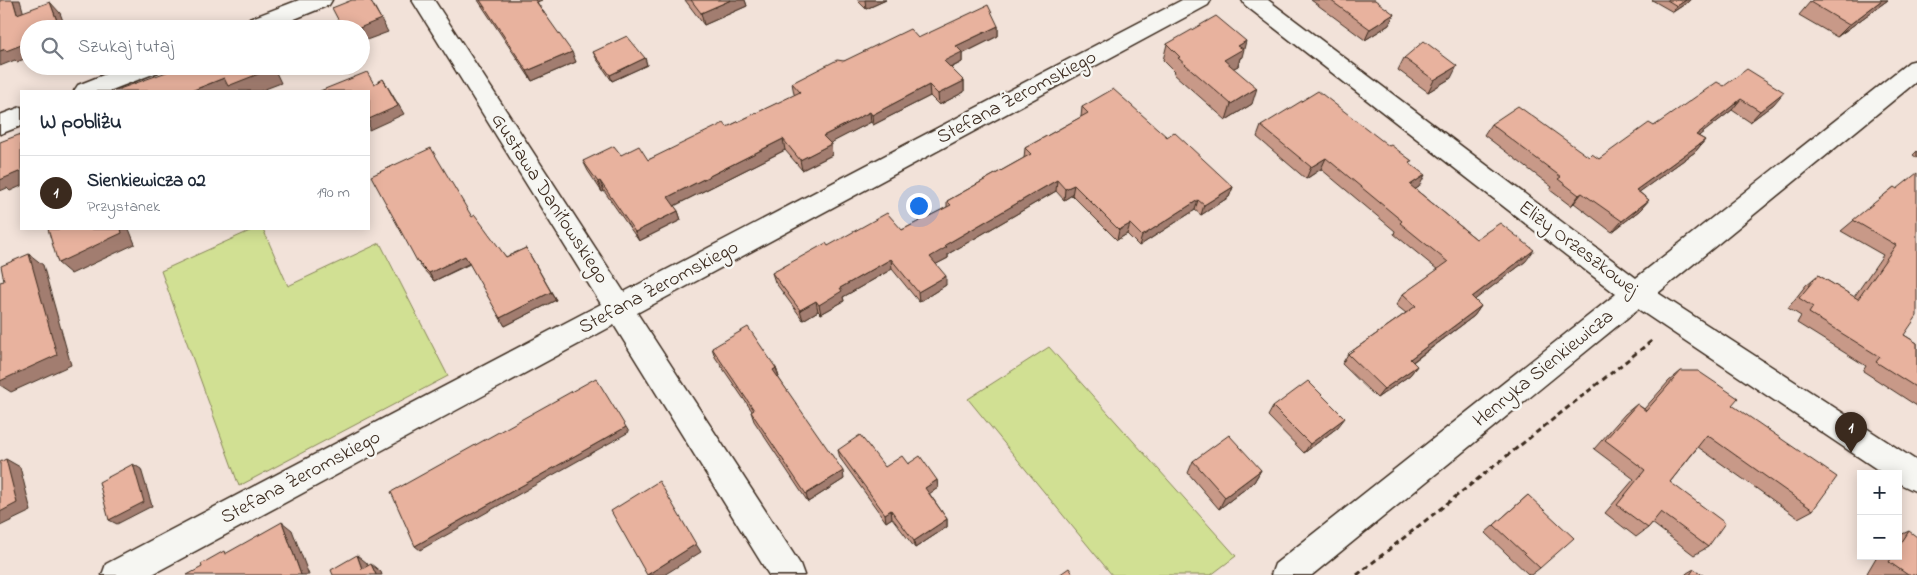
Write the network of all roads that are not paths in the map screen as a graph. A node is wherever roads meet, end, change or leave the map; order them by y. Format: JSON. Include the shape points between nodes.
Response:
{"nodes":[{"id":1,"x":321,"y":0,"type":"edge"},
{"id":2,"x":423,"y":0,"type":"edge"},
{"id":3,"x":1200,"y":0,"type":"edge"},
{"id":4,"x":1253,"y":0,"type":"edge"},
{"id":5,"x":270,"y":20,"type":"edge"},
{"id":6,"x":127,"y":75,"type":"edge"},
{"id":7,"x":1912,"y":78,"type":"edge"},
{"id":8,"x":89,"y":90,"type":"edge"},
{"id":9,"x":20,"y":116,"type":"edge"},
{"id":10,"x":0,"y":125,"type":"edge"},
{"id":11,"x":1637,"y":294,"type":"junction"},
{"id":12,"x":620,"y":309,"type":"junction"},
{"id":13,"x":1917,"y":478,"type":"edge"},
{"id":14,"x":118,"y":575,"type":"edge"},
{"id":15,"x":788,"y":575,"type":"edge"},
{"id":16,"x":1287,"y":575,"type":"edge"}],
"edges":[{"from":1,"to":5,"type":"street"},
{"from":2,"to":12,"type":"street","name":"Gustawa Daniłowskiego"},
{"from":3,"to":12,"type":"street","name":"Stefana Żeromskiego"},
{"from":4,"to":11,"type":"street","name":"Elizy Orzeszkowej"},
{"from":6,"to":8,"type":"street"},
{"from":7,"to":11,"type":"street","name":"Henryka Sienkiewicza"},
{"from":9,"to":10,"type":"street"},
{"from":11,"to":13,"type":"street","name":"Elizy Orzeszkowej"},
{"from":11,"to":16,"type":"street","name":"Henryka Sienkiewicza"},
{"from":12,"to":14,"type":"street","name":"Stefana Żeromskiego"},
{"from":12,"to":15,"type":"street","name":"Gustawa Daniłowskiego"}]}
